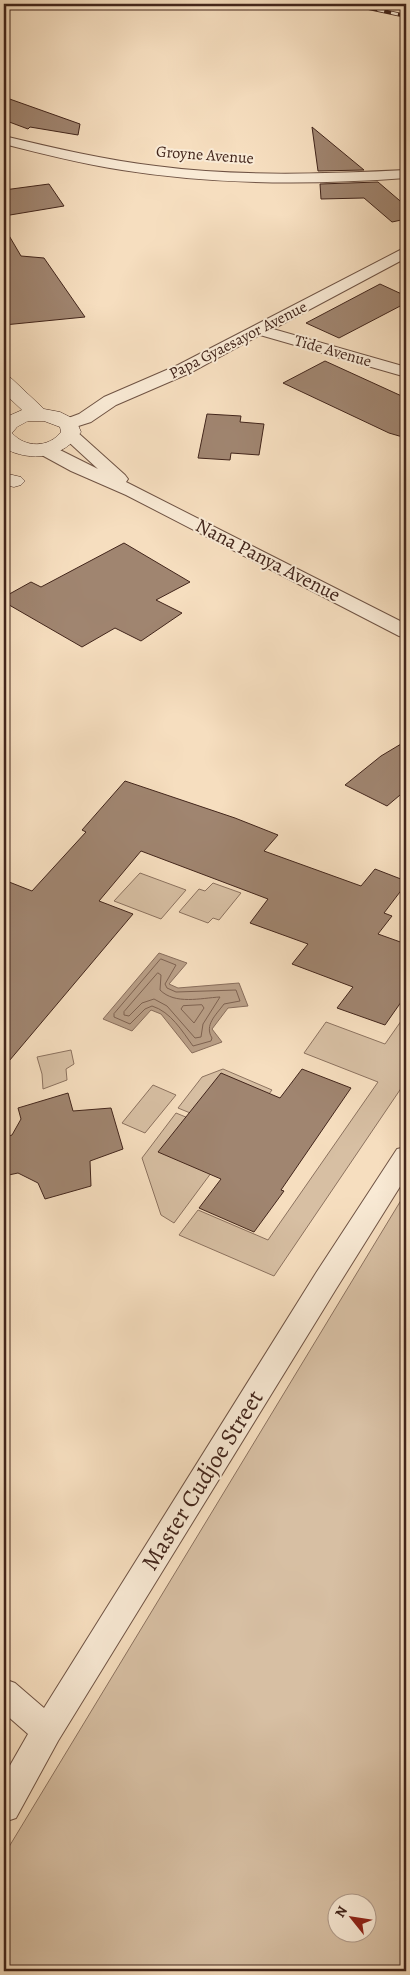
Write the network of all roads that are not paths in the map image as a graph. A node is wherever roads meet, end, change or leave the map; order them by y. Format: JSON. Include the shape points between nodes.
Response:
{"nodes":[{"id":1,"x":4,"y":140,"type":"edge"},
{"id":2,"x":406,"y":174,"type":"edge"},
{"id":3,"x":405,"y":254,"type":"edge"},
{"id":4,"x":260,"y":330,"type":"junction"},
{"id":5,"x":406,"y":372,"type":"edge"},
{"id":6,"x":4,"y":382,"type":"edge"},
{"id":7,"x":57,"y":422,"type":"junction"},
{"id":8,"x":6,"y":431,"type":"edge"},
{"id":9,"x":44,"y":449,"type":"junction"},
{"id":10,"x":129,"y":489,"type":"junction"},
{"id":11,"x":406,"y":632,"type":"edge"},
{"id":12,"x":406,"y":1156,"type":"edge"},
{"id":13,"x":4,"y":1693,"type":"edge"},
{"id":14,"x":47,"y":1731,"type":"junction"},
{"id":15,"x":4,"y":1806,"type":"edge"}],
"edges":[{"from":1,"to":2,"type":"street","name":"Groyne Avenue","via":[[84,159],[167,171],[294,178]]},
{"from":3,"to":4,"type":"street","name":"Papa Gyaesayor Avenue"},
{"from":4,"to":5,"type":"street","name":"Tide Avenue"},
{"from":4,"to":7,"type":"street","name":"Papa Gyaesayor Avenue","via":[[184,369],[110,401],[85,418]]},
{"from":6,"to":7,"type":"street"},
{"from":7,"to":8,"type":"street","via":[[22,417]]},
{"from":7,"to":9,"type":"street","via":[[61,444]]},
{"from":7,"to":10,"type":"street","name":"Nana Panya Avenue"},
{"from":8,"to":9,"type":"street","via":[[29,450]]},
{"from":9,"to":10,"type":"street","name":"Nana Panya Avenue"},
{"from":10,"to":11,"type":"street","name":"Nana Panya Avenue"},
{"from":12,"to":14,"type":"street","name":"Master Cudjoe Street"},
{"from":13,"to":14,"type":"street"},
{"from":14,"to":15,"type":"street","name":"Master Cudjoe Street"}]}
